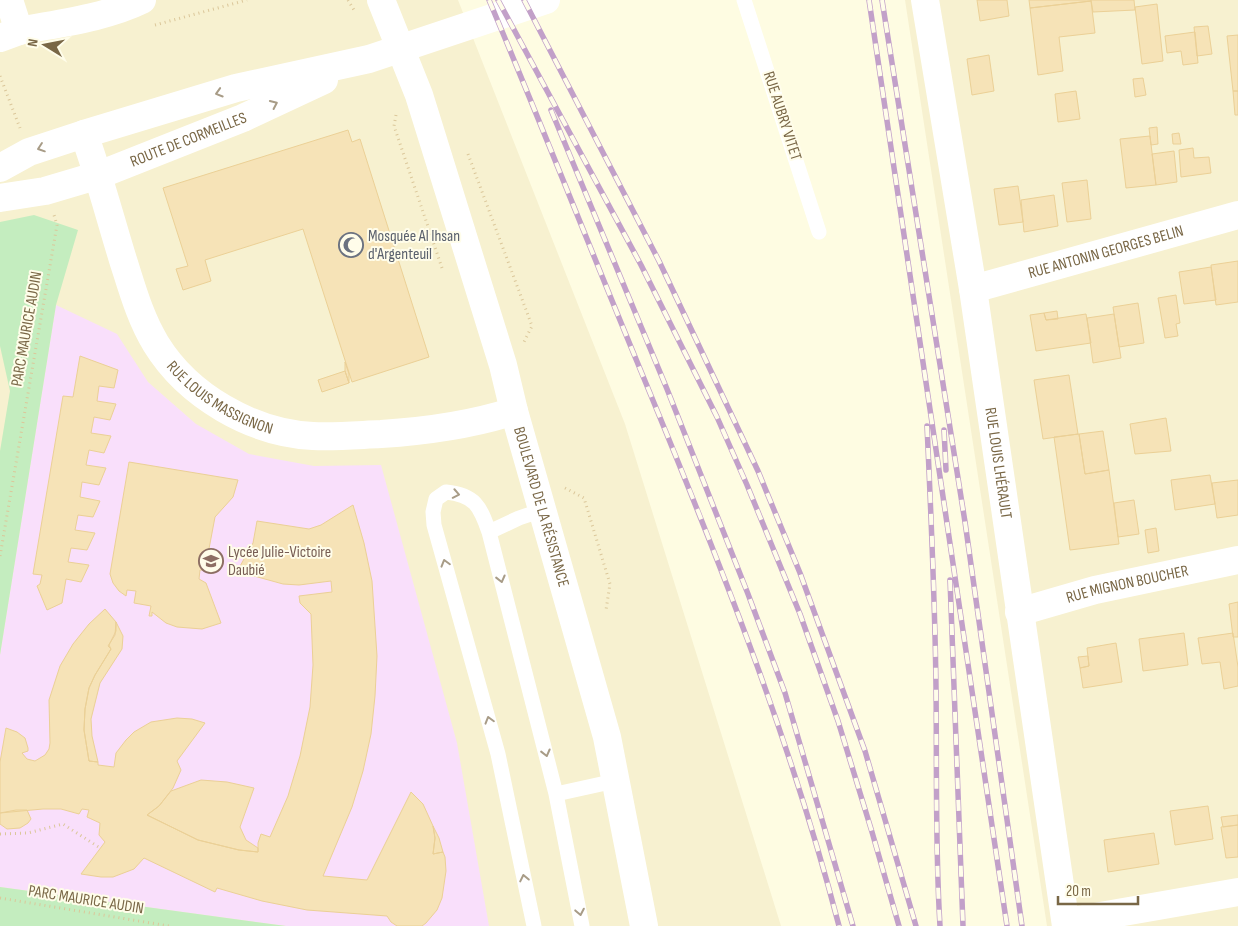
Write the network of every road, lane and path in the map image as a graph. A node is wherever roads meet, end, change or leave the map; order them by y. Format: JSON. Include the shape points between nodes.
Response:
{"nodes":[{"id":1,"x":9,"y":0,"type":"edge"},
{"id":2,"x":142,"y":0,"type":"edge"},
{"id":3,"x":381,"y":0,"type":"edge"},
{"id":4,"x":546,"y":0,"type":"edge"},
{"id":5,"x":744,"y":0,"type":"edge"},
{"id":6,"x":925,"y":0,"type":"edge"},
{"id":7,"x":9,"y":35,"type":"edge"},
{"id":8,"x":369,"y":59,"type":"junction"},
{"id":9,"x":0,"y":76,"type":"edge"},
{"id":10,"x":84,"y":134,"type":"junction"},
{"id":11,"x":29,"y":152,"type":"junction"},
{"id":12,"x":0,"y":168,"type":"edge"},
{"id":13,"x":99,"y":175,"type":"junction"},
{"id":14,"x":0,"y":198,"type":"edge"},
{"id":15,"x":1238,"y":215,"type":"edge"},
{"id":16,"x":57,"y":225,"type":"dead end"},
{"id":17,"x":819,"y":232,"type":"dead end"},
{"id":18,"x":973,"y":289,"type":"junction"},
{"id":19,"x":514,"y":411,"type":"junction"},
{"id":20,"x":532,"y":471,"type":"junction"},
{"id":21,"x":543,"y":510,"type":"junction"},
{"id":22,"x":489,"y":532,"type":"junction"},
{"id":23,"x":0,"y":556,"type":"edge"},
{"id":24,"x":1238,"y":560,"type":"edge"},
{"id":25,"x":606,"y":610,"type":"dead end"},
{"id":26,"x":1020,"y":612,"type":"junction"},
{"id":27,"x":615,"y":781,"type":"junction"},
{"id":28,"x":556,"y":794,"type":"junction"},
{"id":29,"x":0,"y":834,"type":"edge"},
{"id":30,"x":100,"y":848,"type":"dead end"},
{"id":31,"x":1238,"y":892,"type":"edge"},
{"id":32,"x":0,"y":898,"type":"edge"},
{"id":33,"x":1066,"y":924,"type":"edge"},
{"id":34,"x":169,"y":926,"type":"edge"},
{"id":35,"x":534,"y":926,"type":"edge"},
{"id":36,"x":582,"y":926,"type":"edge"},
{"id":37,"x":644,"y":926,"type":"edge"}],
"edges":[{"from":1,"to":7,"type":"street"},
{"from":2,"to":7,"type":"street","via":[[126,8]]},
{"from":3,"to":19,"type":"street","name":"BOULEVARD DE LA RÉSISTANCE","via":[[419,95],[503,365]]},
{"from":4,"to":8,"type":"street","name":"ROUTE DE CORMEILLES"},
{"from":5,"to":17,"type":"lane","name":"RUE AUBRY VITET"},
{"from":6,"to":18,"type":"street","name":"RUE LOUIS LHÉRAULT"},
{"from":8,"to":10,"type":"street","name":"ROUTE DE CORMEILLES","one_way":true,"via":[[236,88]]},
{"from":13,"to":8,"type":"street","name":"ROUTE DE CORMEILLES","one_way":true,"via":[[243,118]]},
{"from":9,"to":11,"type":"path"},
{"from":10,"to":11,"type":"street","name":"ROUTE DE CORMEILLES","one_way":true},
{"from":10,"to":13,"type":"street","name":"RUE LOUIS MASSIGNON"},
{"from":11,"to":12,"type":"street","name":"ROUTE DE CORMEILLES"},
{"from":13,"to":14,"type":"street","name":"ROUTE DE CORMEILLES"},
{"from":13,"to":19,"type":"street","name":"RUE LOUIS MASSIGNON","via":[[130,285],[156,344],[176,370],[224,409],[256,424],[312,436],[418,432],[481,421]]},
{"from":15,"to":18,"type":"street","name":"RUE ANTONIN GEORGES BELIN"},
{"from":16,"to":23,"type":"path","name":"PARC MAURICE AUDIN"},
{"from":18,"to":26,"type":"street","name":"RUE LOUIS LHÉRAULT"},
{"from":19,"to":20,"type":"street","name":"BOULEVARD DE LA RÉSISTANCE"},
{"from":20,"to":21,"type":"street","name":"BOULEVARD DE LA RÉSISTANCE"},
{"from":20,"to":25,"type":"path","via":[[584,498],[610,584]]},
{"from":21,"to":22,"type":"lane"},
{"from":21,"to":27,"type":"street","name":"BOULEVARD DE LA RÉSISTANCE","via":[[607,737]]},
{"from":22,"to":28,"type":"lane","one_way":true},
{"from":35,"to":22,"type":"lane","one_way":true,"via":[[498,754],[434,525],[436,499],[446,492],[460,493],[472,499],[481,510]]},
{"from":24,"to":26,"type":"street","name":"RUE MIGNON BOUCHER","via":[[1096,590]]},
{"from":26,"to":33,"type":"street","name":"RUE LOUIS LHÉRAULT"},
{"from":27,"to":28,"type":"lane"},
{"from":27,"to":37,"type":"street","name":"BOULEVARD DE LA RÉSISTANCE"},
{"from":28,"to":36,"type":"lane","one_way":true},
{"from":29,"to":30,"type":"path","via":[[28,833],[62,824]]},
{"from":31,"to":33,"type":"street"},
{"from":32,"to":34,"type":"path","name":"PARC MAURICE AUDIN"}]}
